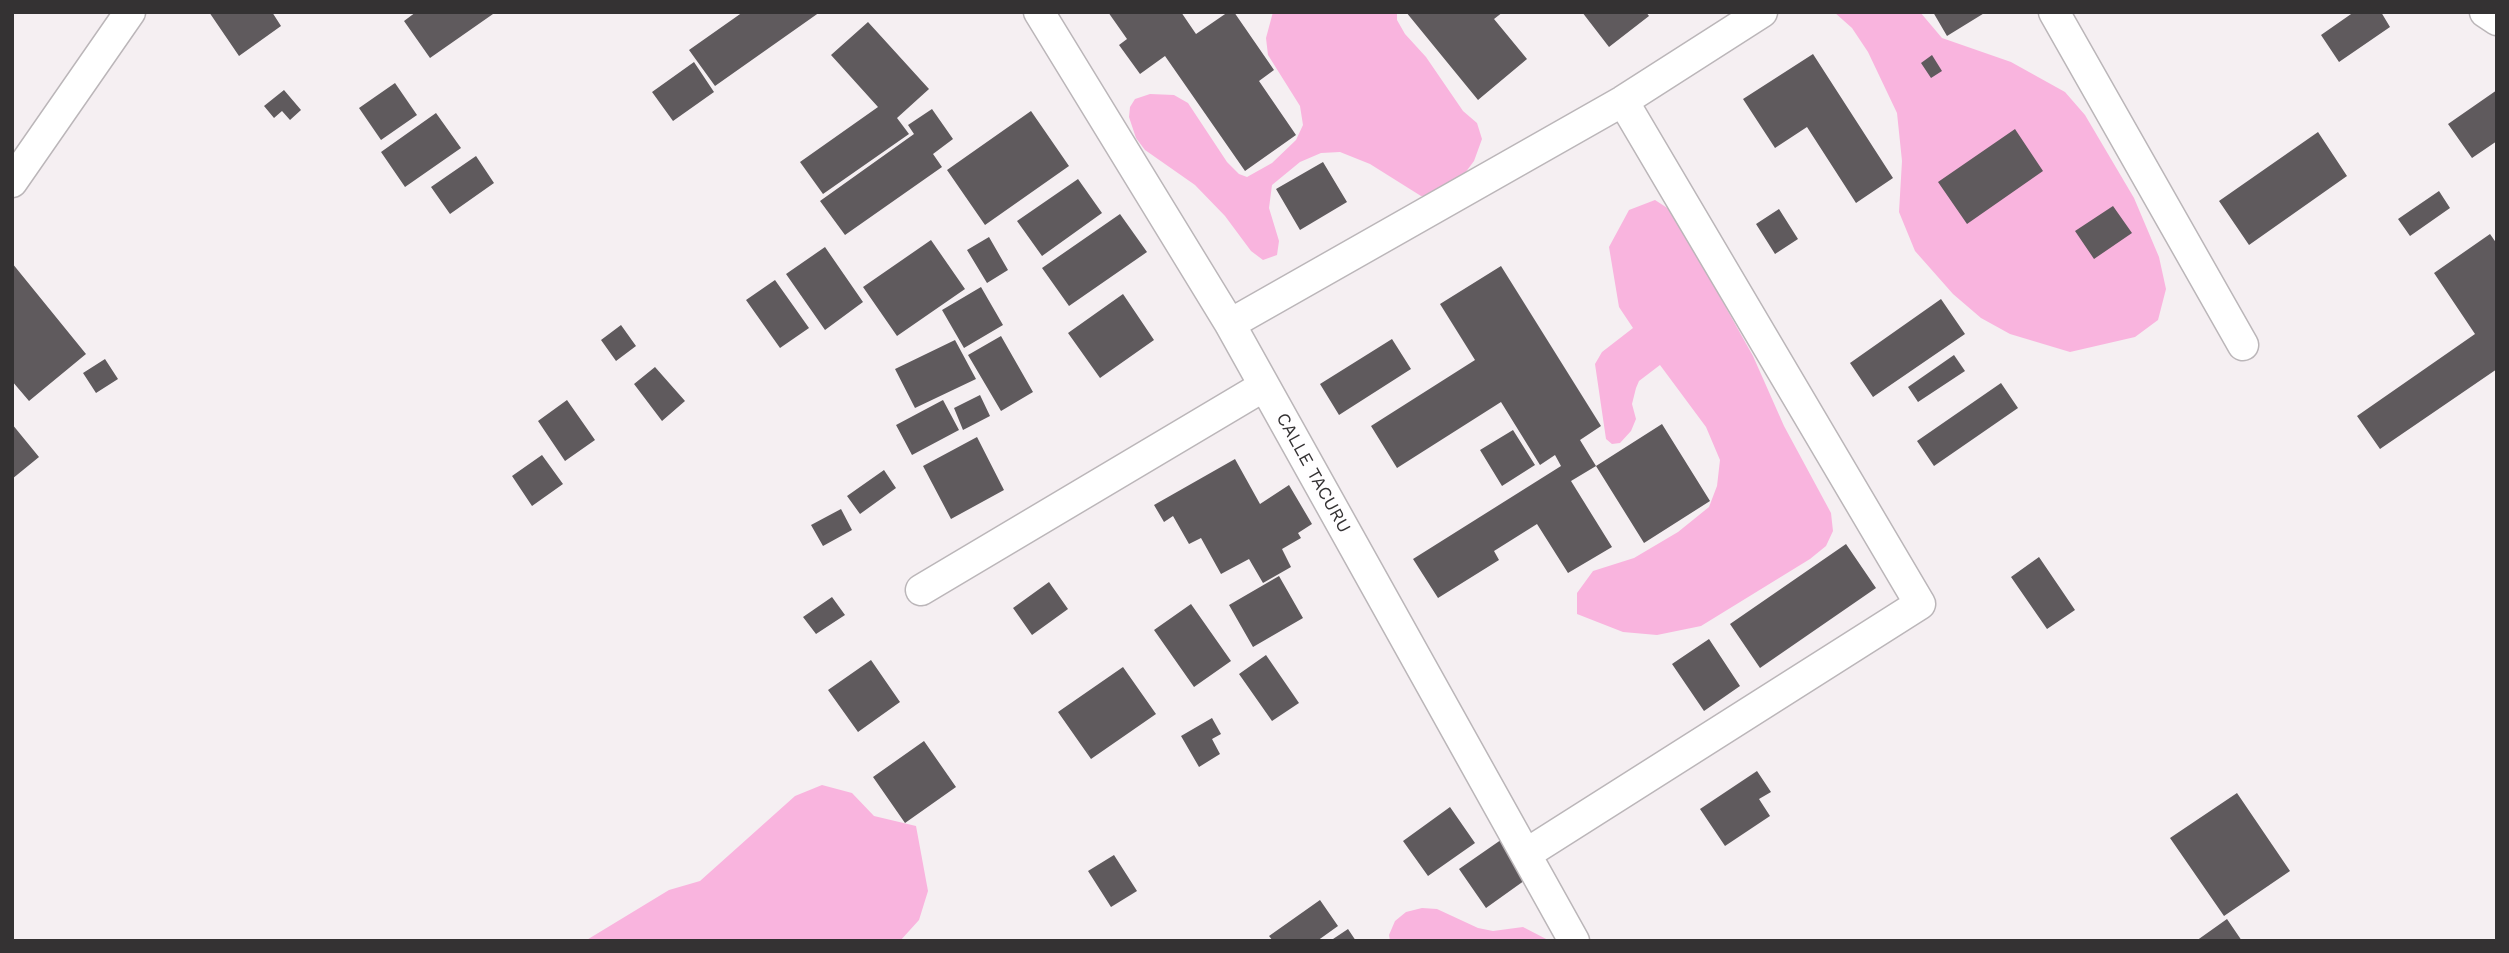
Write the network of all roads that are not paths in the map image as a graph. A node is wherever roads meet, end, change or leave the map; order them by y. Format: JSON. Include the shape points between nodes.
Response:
{"nodes":[{"id":1,"x":130,"y":12,"type":"edge"},
{"id":2,"x":1039,"y":12,"type":"edge"},
{"id":3,"x":1762,"y":12,"type":"edge"},
{"id":4,"x":2054,"y":12,"type":"edge"},
{"id":5,"x":2485,"y":12,"type":"edge"},
{"id":6,"x":2497,"y":20,"type":"edge"},
{"id":7,"x":1623,"y":101,"type":"junction"},
{"id":8,"x":12,"y":182,"type":"edge"},
{"id":9,"x":1230,"y":324,"type":"junction"},
{"id":10,"x":2242,"y":345,"type":"dead end"},
{"id":11,"x":1264,"y":386,"type":"junction"},
{"id":12,"x":921,"y":590,"type":"dead end"},
{"id":13,"x":1526,"y":854,"type":"junction"},
{"id":14,"x":1574,"y":941,"type":"edge"}],
"edges":[{"from":1,"to":8,"type":"street"},
{"from":2,"to":9,"type":"street","name":"CALLE TACURU"},
{"from":3,"to":7,"type":"street"},
{"from":4,"to":10,"type":"street"},
{"from":5,"to":6,"type":"street"},
{"from":7,"to":9,"type":"street"},
{"from":7,"to":13,"type":"street","via":[[1920,604]]},
{"from":9,"to":11,"type":"street","name":"CALLE TACURU"},
{"from":11,"to":12,"type":"street"},
{"from":11,"to":13,"type":"street","name":"CALLE TACURU"},
{"from":13,"to":14,"type":"street","name":"CALLE TACURU"}]}
